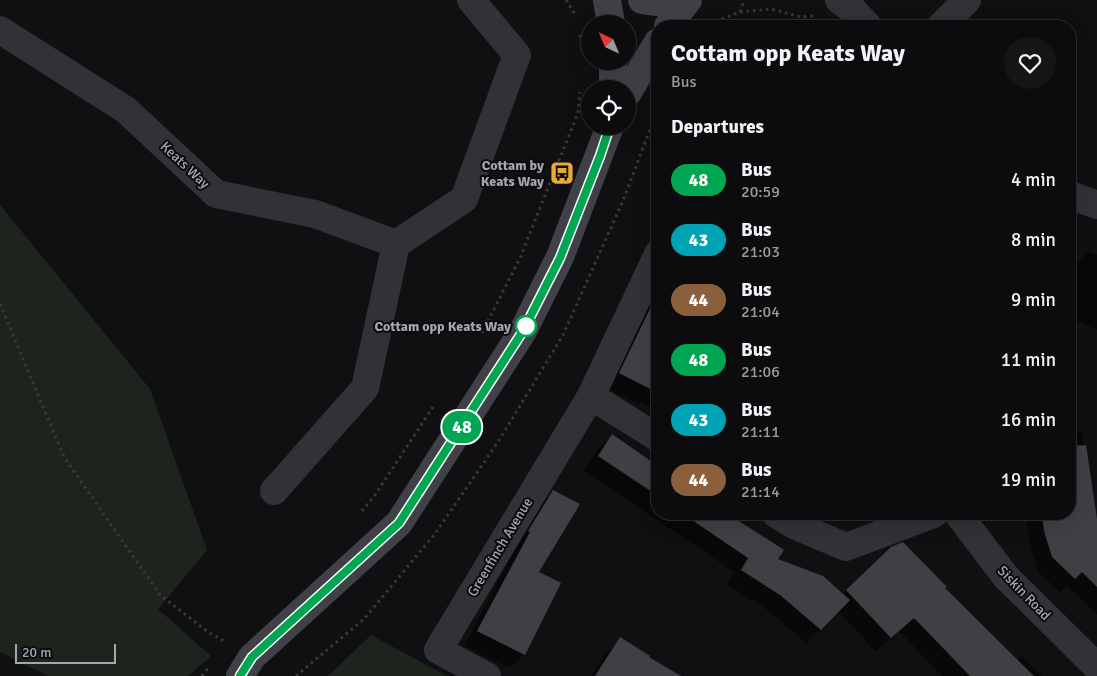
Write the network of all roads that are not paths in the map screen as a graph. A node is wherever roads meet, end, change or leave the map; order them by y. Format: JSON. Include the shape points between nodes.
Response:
{"nodes":[{"id":1,"x":471,"y":0,"type":"edge"},
{"id":2,"x":607,"y":0,"type":"edge"},
{"id":3,"x":642,"y":0,"type":"edge"},
{"id":4,"x":672,"y":0,"type":"edge"},
{"id":5,"x":688,"y":0,"type":"edge"},
{"id":6,"x":839,"y":0,"type":"edge"},
{"id":7,"x":967,"y":0,"type":"edge"},
{"id":8,"x":610,"y":15,"type":"edge"},
{"id":9,"x":673,"y":20,"type":"edge"},
{"id":10,"x":862,"y":20,"type":"edge"},
{"id":11,"x":947,"y":20,"type":"edge"},
{"id":12,"x":0,"y":30,"type":"edge"},
{"id":13,"x":651,"y":54,"type":"edge"},
{"id":14,"x":635,"y":80,"type":"edge"},
{"id":15,"x":607,"y":135,"type":"edge"},
{"id":16,"x":1076,"y":197,"type":"edge"},
{"id":17,"x":1097,"y":205,"type":"edge"},
{"id":18,"x":396,"y":244,"type":"junction"},
{"id":19,"x":651,"y":269,"type":"edge"},
{"id":20,"x":591,"y":396,"type":"junction"},
{"id":21,"x":651,"y":434,"type":"edge"},
{"id":22,"x":274,"y":491,"type":"dead end"},
{"id":23,"x":786,"y":520,"type":"edge"},
{"id":24,"x":918,"y":520,"type":"edge"},
{"id":25,"x":963,"y":520,"type":"edge"},
{"id":26,"x":1097,"y":667,"type":"edge"},
{"id":27,"x":240,"y":676,"type":"edge"},
{"id":28,"x":487,"y":676,"type":"edge"}],
"edges":[{"from":1,"to":18,"type":"street","via":[[517,55],[464,200]]},
{"from":2,"to":8,"type":"main road"},
{"from":3,"to":4,"type":"main road"},
{"from":5,"to":9,"type":"main road"},
{"from":6,"to":10,"type":"street"},
{"from":7,"to":11,"type":"street"},
{"from":12,"to":18,"type":"street","name":"Keats Way","via":[[126,110],[216,194],[315,214]]},
{"from":13,"to":14,"type":"main road"},
{"from":15,"to":27,"type":"main road","via":[[560,258],[523,331],[399,523],[252,657]]},
{"from":16,"to":17,"type":"street"},
{"from":18,"to":22,"type":"street","via":[[366,388]]},
{"from":19,"to":20,"type":"street","name":"Greenfinch Avenue"},
{"from":20,"to":21,"type":"street"},
{"from":20,"to":28,"type":"street","name":"Greenfinch Avenue","via":[[438,650]]},
{"from":23,"to":24,"type":"street","via":[[846,547]]},
{"from":25,"to":26,"type":"street","name":"Siskin Road","via":[[1006,577]]}]}
